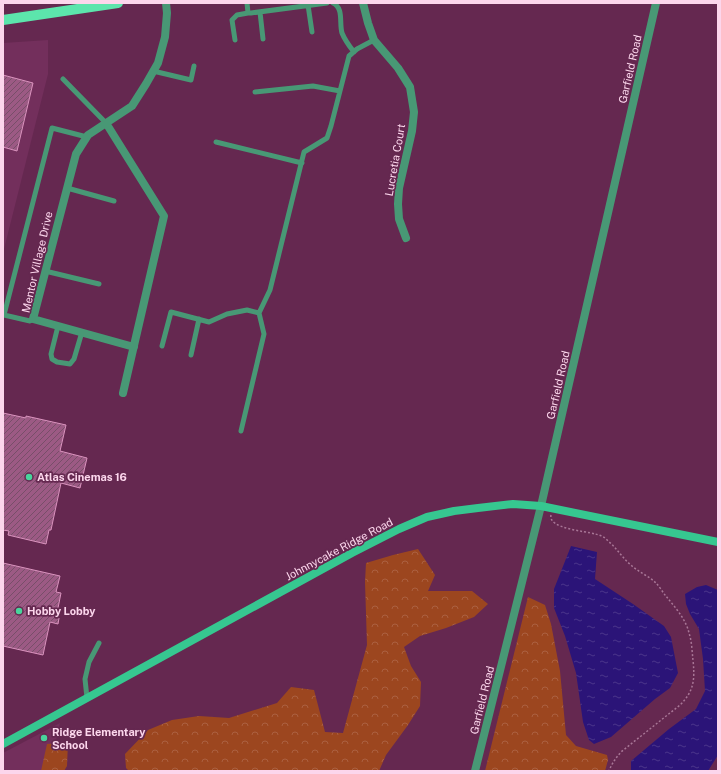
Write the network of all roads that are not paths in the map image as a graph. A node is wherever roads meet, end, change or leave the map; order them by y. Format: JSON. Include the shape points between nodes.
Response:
{"nodes":[{"id":1,"x":118,"y":3,"type":"edge"},
{"id":2,"x":166,"y":3,"type":"edge"},
{"id":3,"x":247,"y":3,"type":"edge"},
{"id":4,"x":328,"y":3,"type":"edge"},
{"id":5,"x":333,"y":3,"type":"edge"},
{"id":6,"x":364,"y":3,"type":"edge"},
{"id":7,"x":656,"y":3,"type":"edge"},
{"id":8,"x":92,"y":5,"type":"edge"},
{"id":9,"x":308,"y":5,"type":"junction"},
{"id":10,"x":260,"y":12,"type":"junction"},
{"id":11,"x":248,"y":13,"type":"junction"},
{"id":12,"x":3,"y":20,"type":"edge"},
{"id":13,"x":312,"y":32,"type":"dead end"},
{"id":14,"x":263,"y":39,"type":"dead end"},
{"id":15,"x":235,"y":40,"type":"dead end"},
{"id":16,"x":374,"y":40,"type":"junction"},
{"id":17,"x":354,"y":52,"type":"junction"},
{"id":18,"x":194,"y":66,"type":"dead end"},
{"id":19,"x":153,"y":71,"type":"junction"},
{"id":20,"x":63,"y":79,"type":"dead end"},
{"id":21,"x":340,"y":91,"type":"junction"},
{"id":22,"x":255,"y":92,"type":"dead end"},
{"id":23,"x":106,"y":123,"type":"junction"},
{"id":24,"x":87,"y":137,"type":"junction"},
{"id":25,"x":216,"y":142,"type":"dead end"},
{"id":26,"x":302,"y":163,"type":"junction"},
{"id":27,"x":67,"y":188,"type":"junction"},
{"id":28,"x":114,"y":201,"type":"dead end"},
{"id":29,"x":406,"y":238,"type":"dead end"},
{"id":30,"x":45,"y":271,"type":"junction"},
{"id":31,"x":99,"y":284,"type":"dead end"},
{"id":32,"x":259,"y":312,"type":"junction"},
{"id":33,"x":3,"y":316,"type":"edge"},
{"id":34,"x":33,"y":318,"type":"junction"},
{"id":35,"x":199,"y":319,"type":"junction"},
{"id":36,"x":58,"y":326,"type":"junction"},
{"id":37,"x":82,"y":332,"type":"junction"},
{"id":38,"x":162,"y":346,"type":"dead end"},
{"id":39,"x":134,"y":347,"type":"junction"},
{"id":40,"x":191,"y":354,"type":"dead end"},
{"id":41,"x":123,"y":393,"type":"dead end"},
{"id":42,"x":241,"y":431,"type":"dead end"},
{"id":43,"x":541,"y":506,"type":"junction"},
{"id":44,"x":718,"y":542,"type":"edge"},
{"id":45,"x":99,"y":643,"type":"dead end"},
{"id":46,"x":87,"y":698,"type":"junction"},
{"id":47,"x":3,"y":744,"type":"edge"},
{"id":48,"x":475,"y":771,"type":"edge"}],
"edges":[{"from":1,"to":8,"type":"main road"},
{"from":2,"to":19,"type":"street","name":"Mentor Village Drive","via":[[165,38]]},
{"from":3,"to":11,"type":"lane"},
{"from":4,"to":9,"type":"lane"},
{"from":5,"to":17,"type":"lane","via":[[337,5],[340,13],[342,33]]},
{"from":6,"to":16,"type":"street","name":"Lucretia Court"},
{"from":7,"to":43,"type":"street","name":"Garfield Road"},
{"from":8,"to":12,"type":"main road"},
{"from":9,"to":10,"type":"lane"},
{"from":9,"to":13,"type":"lane"},
{"from":10,"to":11,"type":"lane"},
{"from":10,"to":14,"type":"lane"},
{"from":11,"to":15,"type":"lane","via":[[232,20]]},
{"from":16,"to":17,"type":"lane"},
{"from":16,"to":29,"type":"street","name":"Lucretia Court","via":[[398,68],[410,87],[414,112],[398,204],[399,219]]},
{"from":17,"to":21,"type":"lane","via":[[349,56]]},
{"from":18,"to":19,"type":"lane","via":[[191,80]]},
{"from":19,"to":23,"type":"street","name":"Mentor Village Drive","via":[[132,106]]},
{"from":20,"to":23,"type":"lane"},
{"from":21,"to":22,"type":"lane","via":[[314,86]]},
{"from":21,"to":26,"type":"lane","via":[[327,138],[304,152]]},
{"from":23,"to":24,"type":"street","name":"Mentor Village Drive"},
{"from":23,"to":39,"type":"street","via":[[164,216]]},
{"from":24,"to":27,"type":"street","name":"Mentor Village Drive","via":[[76,154]]},
{"from":24,"to":33,"type":"lane","via":[[52,128]]},
{"from":25,"to":26,"type":"lane"},
{"from":26,"to":32,"type":"lane","via":[[270,290]]},
{"from":27,"to":28,"type":"lane"},
{"from":27,"to":30,"type":"street","name":"Mentor Village Drive"},
{"from":30,"to":31,"type":"lane"},
{"from":30,"to":34,"type":"street","name":"Mentor Village Drive"},
{"from":32,"to":35,"type":"lane","via":[[247,310],[227,314],[209,322]]},
{"from":32,"to":42,"type":"lane","via":[[264,334]]},
{"from":33,"to":34,"type":"lane","via":[[30,320]]},
{"from":34,"to":36,"type":"street","name":"Mentor Village Drive"},
{"from":35,"to":38,"type":"lane","via":[[171,312]]},
{"from":35,"to":40,"type":"lane"},
{"from":36,"to":37,"type":"street","name":"Mentor Village Drive"},
{"from":36,"to":37,"type":"lane","via":[[51,354],[52,359],[57,362],[70,364]]},
{"from":37,"to":39,"type":"street","name":"Mentor Village Drive"},
{"from":39,"to":41,"type":"street"},
{"from":43,"to":44,"type":"main road","name":"Johnnycake Ridge Road"},
{"from":43,"to":46,"type":"main road","name":"Johnnycake Ridge Road","via":[[513,504],[454,511],[427,517],[399,528]]},
{"from":43,"to":48,"type":"street","name":"Garfield Road"},
{"from":45,"to":46,"type":"lane","via":[[89,662],[85,679]]},
{"from":46,"to":47,"type":"main road","name":"Johnnycake Ridge Road"}]}
